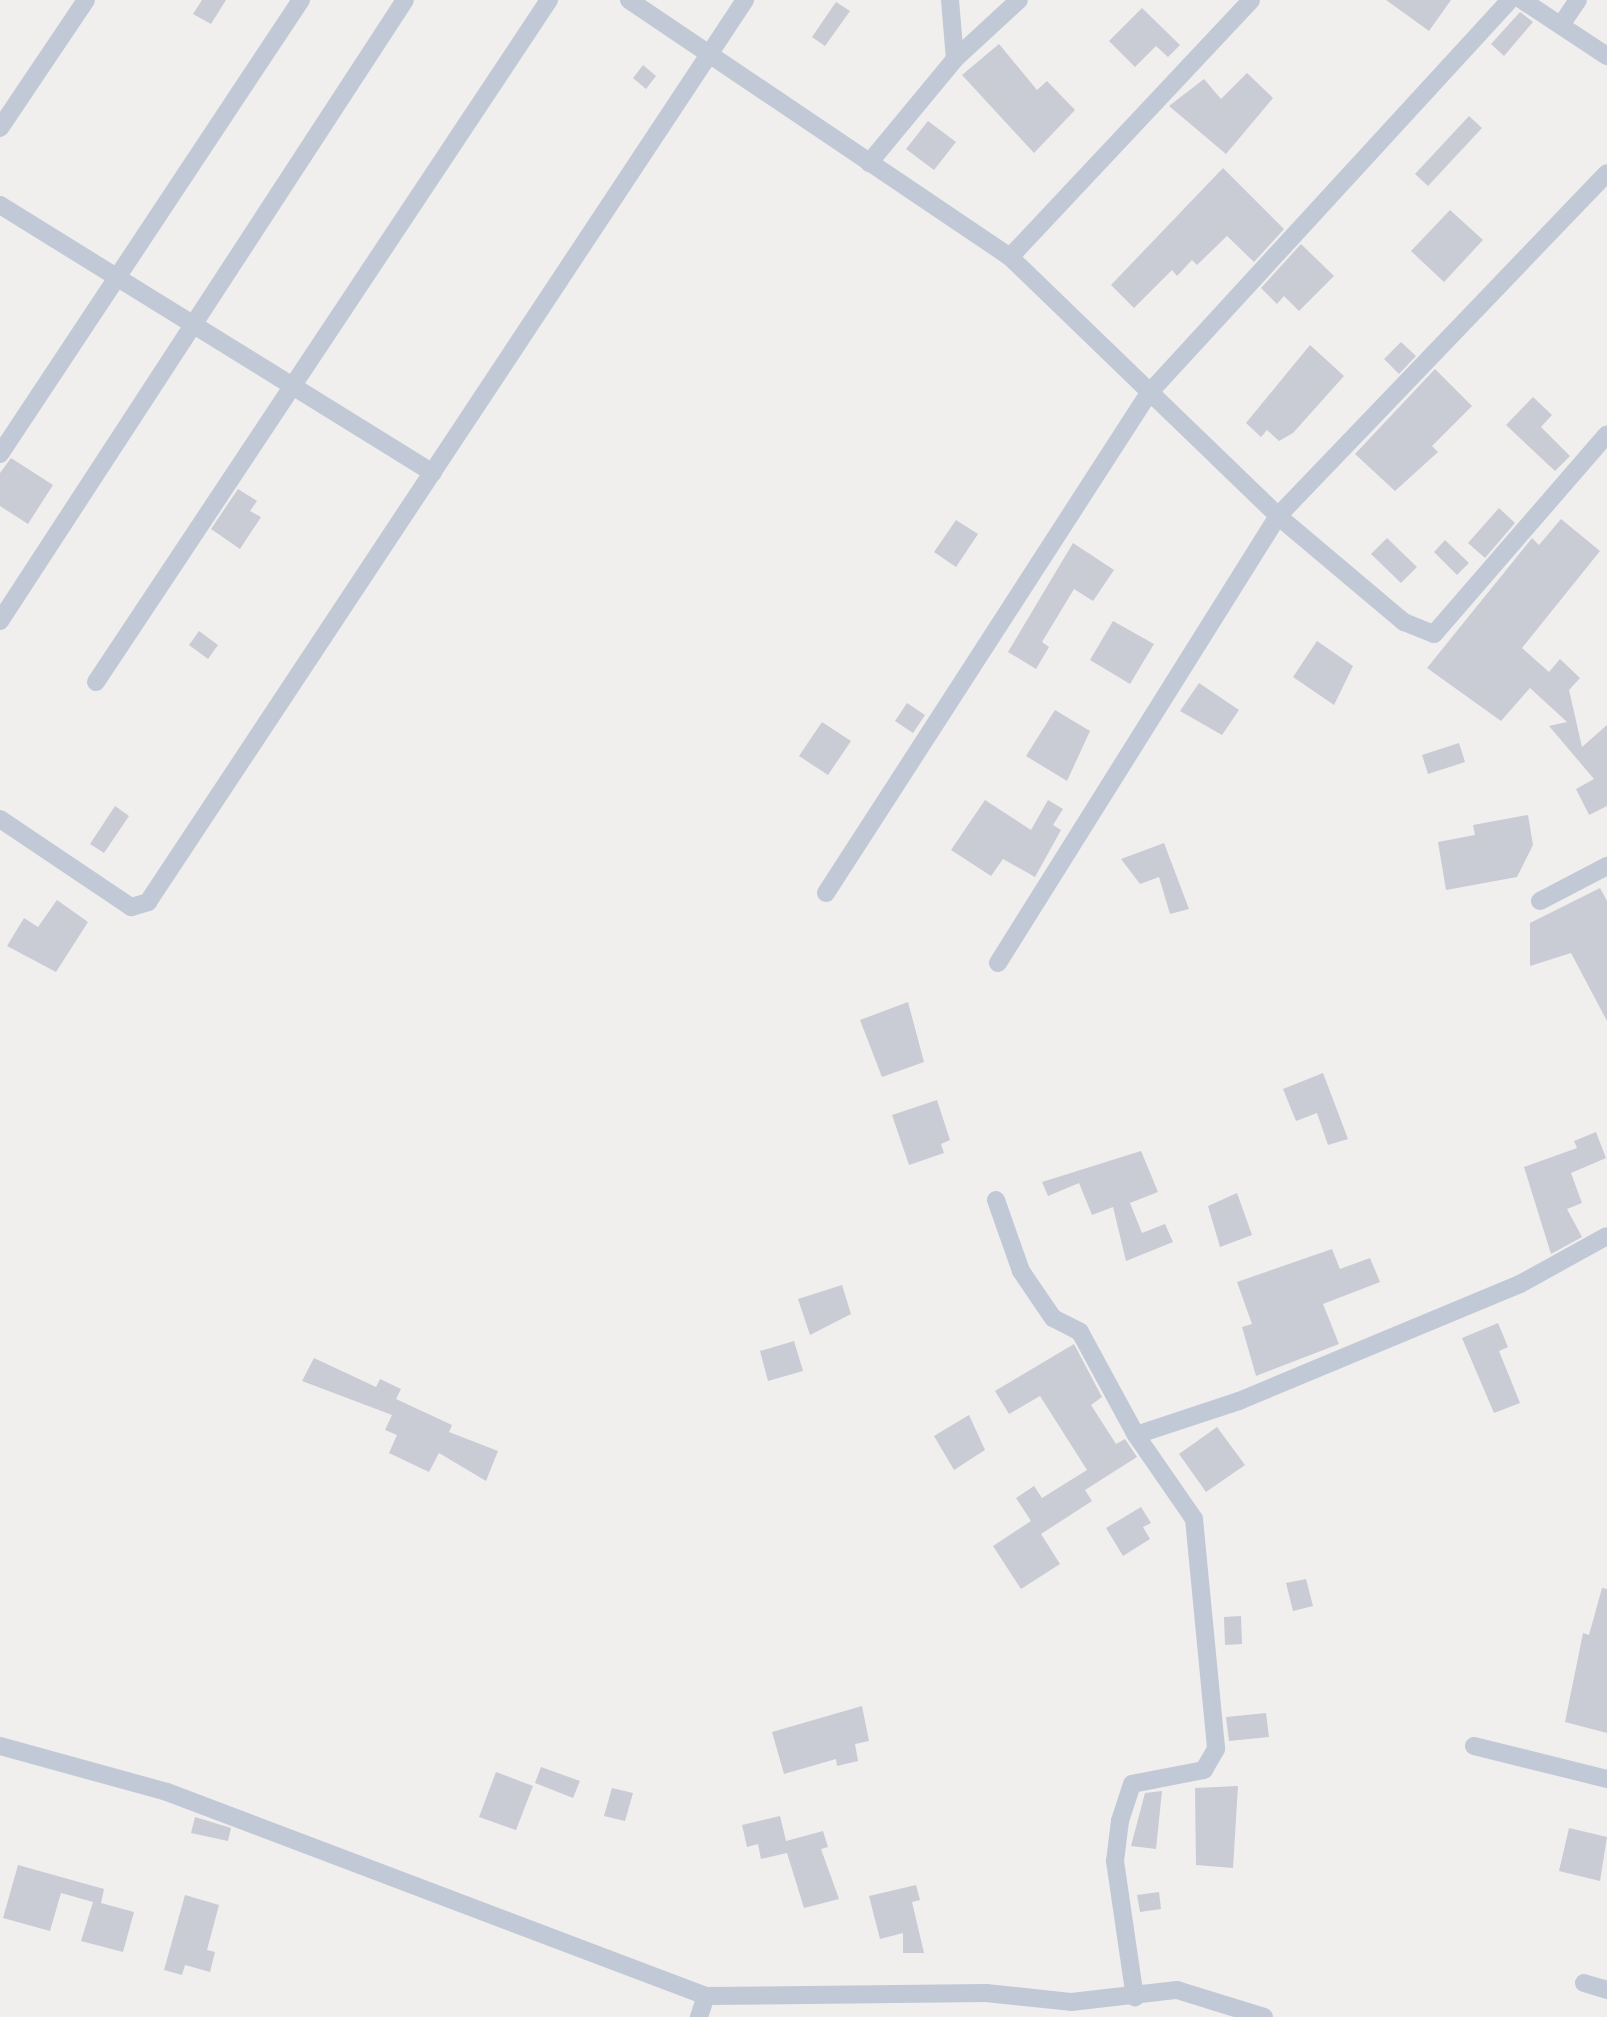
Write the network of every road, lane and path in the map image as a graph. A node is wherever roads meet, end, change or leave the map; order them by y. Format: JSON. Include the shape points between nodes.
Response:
{"nodes":[{"id":1,"x":86,"y":0,"type":"edge"},
{"id":2,"x":301,"y":0,"type":"edge"},
{"id":3,"x":405,"y":0,"type":"edge"},
{"id":4,"x":549,"y":0,"type":"edge"},
{"id":5,"x":629,"y":0,"type":"edge"},
{"id":6,"x":745,"y":0,"type":"edge"},
{"id":7,"x":950,"y":0,"type":"edge"},
{"id":8,"x":1019,"y":0,"type":"edge"},
{"id":9,"x":1251,"y":0,"type":"edge"},
{"id":10,"x":1510,"y":0,"type":"edge"},
{"id":11,"x":1522,"y":0,"type":"edge"},
{"id":12,"x":1578,"y":0,"type":"edge"},
{"id":13,"x":1561,"y":25,"type":"junction"},
{"id":14,"x":708,"y":52,"type":"junction"},
{"id":15,"x":1607,"y":56,"type":"edge"},
{"id":16,"x":955,"y":59,"type":"junction"},
{"id":17,"x":0,"y":128,"type":"edge"},
{"id":18,"x":869,"y":163,"type":"junction"},
{"id":19,"x":1607,"y":173,"type":"edge"},
{"id":20,"x":0,"y":205,"type":"edge"},
{"id":21,"x":1010,"y":257,"type":"junction"},
{"id":22,"x":115,"y":278,"type":"junction"},
{"id":23,"x":191,"y":326,"type":"junction"},
{"id":24,"x":291,"y":389,"type":"junction"},
{"id":25,"x":1149,"y":393,"type":"junction"},
{"id":26,"x":1607,"y":434,"type":"edge"},
{"id":27,"x":0,"y":454,"type":"edge"},
{"id":28,"x":433,"y":473,"type":"junction"},
{"id":29,"x":1278,"y":516,"type":"junction"},
{"id":30,"x":0,"y":621,"type":"edge"},
{"id":31,"x":96,"y":682,"type":"dead end"},
{"id":32,"x":0,"y":818,"type":"edge"},
{"id":33,"x":1607,"y":866,"type":"edge"},
{"id":34,"x":826,"y":893,"type":"dead end"},
{"id":35,"x":1540,"y":901,"type":"dead end"},
{"id":36,"x":998,"y":963,"type":"dead end"},
{"id":37,"x":996,"y":1200,"type":"dead end"},
{"id":38,"x":1607,"y":1236,"type":"edge"},
{"id":39,"x":1136,"y":1435,"type":"junction"},
{"id":40,"x":0,"y":1746,"type":"edge"},
{"id":41,"x":1474,"y":1746,"type":"dead end"},
{"id":42,"x":1606,"y":1774,"type":"edge"},
{"id":43,"x":1584,"y":1983,"type":"dead end"},
{"id":44,"x":1607,"y":1990,"type":"edge"},
{"id":45,"x":706,"y":1996,"type":"junction"},
{"id":46,"x":1135,"y":1998,"type":"junction"},
{"id":47,"x":699,"y":2017,"type":"edge"},
{"id":48,"x":1264,"y":2017,"type":"edge"}],
"edges":[{"from":1,"to":17,"type":"street"},
{"from":2,"to":22,"type":"street"},
{"from":3,"to":23,"type":"street"},
{"from":4,"to":24,"type":"street"},
{"from":5,"to":14,"type":"street"},
{"from":6,"to":14,"type":"street"},
{"from":7,"to":16,"type":"street"},
{"from":8,"to":16,"type":"street"},
{"from":9,"to":21,"type":"street"},
{"from":10,"to":25,"type":"street"},
{"from":11,"to":13,"type":"street"},
{"from":12,"to":13,"type":"street"},
{"from":13,"to":15,"type":"street"},
{"from":14,"to":18,"type":"street"},
{"from":14,"to":28,"type":"street"},
{"from":16,"to":18,"type":"street"},
{"from":18,"to":21,"type":"street"},
{"from":19,"to":29,"type":"street"},
{"from":20,"to":22,"type":"street"},
{"from":21,"to":25,"type":"street"},
{"from":22,"to":23,"type":"street"},
{"from":22,"to":27,"type":"street"},
{"from":23,"to":24,"type":"street"},
{"from":23,"to":30,"type":"street"},
{"from":24,"to":28,"type":"street"},
{"from":24,"to":31,"type":"street"},
{"from":25,"to":29,"type":"street"},
{"from":25,"to":34,"type":"street"},
{"from":26,"to":29,"type":"street","via":[[1434,634],[1404,622]]},
{"from":28,"to":32,"type":"street","via":[[148,902],[131,907]]},
{"from":29,"to":36,"type":"street"},
{"from":33,"to":35,"type":"street"},
{"from":37,"to":39,"type":"street","via":[[1021,1271],[1054,1318],[1080,1332]]},
{"from":38,"to":39,"type":"street","via":[[1520,1284],[1239,1401]]},
{"from":39,"to":46,"type":"street","via":[[1194,1519],[1216,1749],[1204,1770],[1132,1784],[1120,1821],[1115,1861]]},
{"from":40,"to":45,"type":"street","via":[[167,1792]]},
{"from":41,"to":42,"type":"street"},
{"from":43,"to":44,"type":"street"},
{"from":45,"to":46,"type":"street"},
{"from":45,"to":47,"type":"street"},
{"from":46,"to":48,"type":"street","via":[[1197,1992]]}]}
